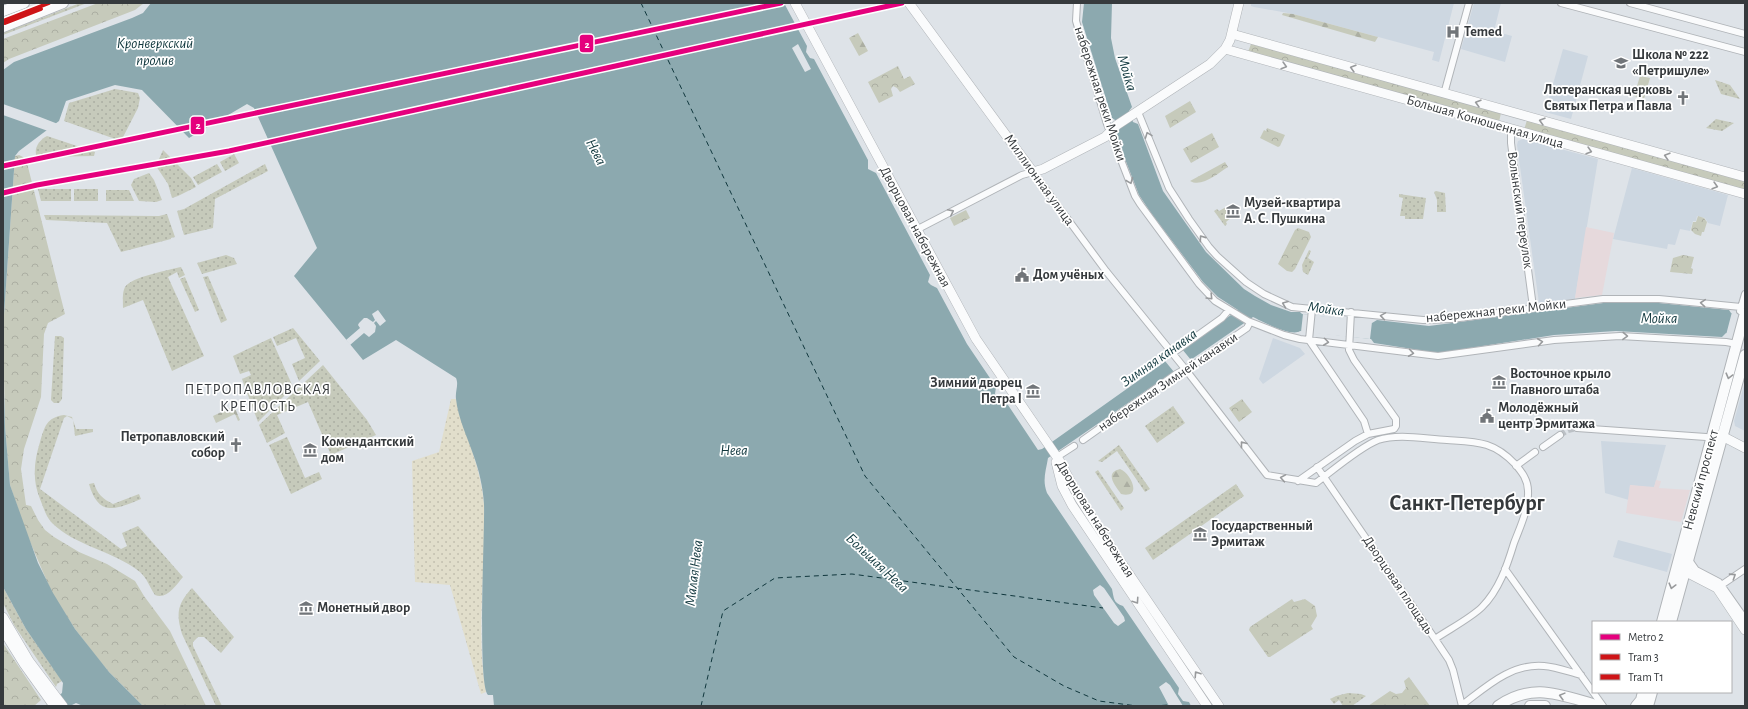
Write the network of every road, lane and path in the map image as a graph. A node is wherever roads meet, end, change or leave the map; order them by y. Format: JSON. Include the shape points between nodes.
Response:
{"nodes":[{"id":1,"x":24,"y":3,"type":"edge"},
{"id":2,"x":63,"y":3,"type":"edge"},
{"id":3,"x":795,"y":3,"type":"edge"},
{"id":4,"x":909,"y":3,"type":"edge"},
{"id":5,"x":1077,"y":3,"type":"edge"},
{"id":6,"x":1240,"y":3,"type":"edge"},
{"id":7,"x":1469,"y":3,"type":"edge"},
{"id":8,"x":1562,"y":3,"type":"edge"},
{"id":9,"x":1630,"y":3,"type":"edge"},
{"id":10,"x":1586,"y":6,"type":"edge"},
{"id":11,"x":3,"y":11,"type":"edge"},
{"id":12,"x":3,"y":27,"type":"edge"},
{"id":13,"x":1232,"y":34,"type":"junction"},
{"id":14,"x":1745,"y":34,"type":"edge"},
{"id":15,"x":1251,"y":40,"type":"junction"},
{"id":16,"x":1225,"y":49,"type":"junction"},
{"id":17,"x":1745,"y":52,"type":"edge"},
{"id":18,"x":1246,"y":56,"type":"junction"},
{"id":19,"x":1444,"y":94,"type":"junction"},
{"id":20,"x":1516,"y":113,"type":"junction"},
{"id":21,"x":1135,"y":114,"type":"junction"},
{"id":22,"x":1113,"y":129,"type":"junction"},
{"id":23,"x":1511,"y":129,"type":"junction"},
{"id":24,"x":1033,"y":172,"type":"junction"},
{"id":25,"x":1745,"y":177,"type":"edge"},
{"id":26,"x":1745,"y":194,"type":"edge"},
{"id":27,"x":916,"y":230,"type":"junction"},
{"id":28,"x":1745,"y":294,"type":"edge"},
{"id":29,"x":1533,"y":307,"type":"junction"},
{"id":30,"x":1231,"y":312,"type":"junction"},
{"id":31,"x":1312,"y":312,"type":"junction"},
{"id":32,"x":1351,"y":312,"type":"junction"},
{"id":33,"x":1743,"y":313,"type":"edge"},
{"id":34,"x":1249,"y":322,"type":"junction"},
{"id":35,"x":1309,"y":340,"type":"junction"},
{"id":36,"x":1738,"y":342,"type":"junction"},
{"id":37,"x":1349,"y":345,"type":"junction"},
{"id":38,"x":1173,"y":354,"type":"junction"},
{"id":39,"x":1745,"y":355,"type":"edge"},
{"id":40,"x":1184,"y":368,"type":"junction"},
{"id":41,"x":1577,"y":428,"type":"tunnel mouth"},
{"id":42,"x":1368,"y":434,"type":"junction"},
{"id":43,"x":1560,"y":435,"type":"tunnel mouth"},
{"id":44,"x":1714,"y":436,"type":"junction"},
{"id":45,"x":1083,"y":440,"type":"dead end"},
{"id":46,"x":1074,"y":446,"type":"dead end"},
{"id":47,"x":1543,"y":447,"type":"dead end"},
{"id":48,"x":1745,"y":448,"type":"edge"},
{"id":49,"x":1535,"y":452,"type":"dead end"},
{"id":50,"x":1056,"y":456,"type":"junction"},
{"id":51,"x":1516,"y":466,"type":"junction"},
{"id":52,"x":1317,"y":467,"type":"junction"},
{"id":53,"x":1324,"y":477,"type":"junction"},
{"id":54,"x":1298,"y":481,"type":"junction"},
{"id":55,"x":1682,"y":551,"type":"junction"},
{"id":56,"x":1687,"y":564,"type":"junction"},
{"id":57,"x":1505,"y":569,"type":"junction"},
{"id":58,"x":1745,"y":569,"type":"edge"},
{"id":59,"x":1719,"y":586,"type":"junction"},
{"id":60,"x":3,"y":618,"type":"edge"},
{"id":61,"x":1745,"y":619,"type":"edge"},
{"id":62,"x":1662,"y":621,"type":"edge"},
{"id":63,"x":1671,"y":621,"type":"edge"},
{"id":64,"x":3,"y":630,"type":"edge"},
{"id":65,"x":1745,"y":630,"type":"edge"},
{"id":66,"x":1435,"y":639,"type":"junction"},
{"id":67,"x":1581,"y":675,"type":"junction"},
{"id":68,"x":1592,"y":692,"type":"edge"},
{"id":69,"x":1593,"y":693,"type":"edge"},
{"id":70,"x":1643,"y":693,"type":"edge"},
{"id":71,"x":1652,"y":693,"type":"edge"},
{"id":72,"x":49,"y":694,"type":"junction"},
{"id":73,"x":1649,"y":705,"type":"edge"},
{"id":74,"x":54,"y":706,"type":"edge"},
{"id":75,"x":63,"y":706,"type":"edge"},
{"id":76,"x":1207,"y":706,"type":"edge"},
{"id":77,"x":1219,"y":706,"type":"edge"},
{"id":78,"x":1462,"y":706,"type":"edge"},
{"id":79,"x":1498,"y":706,"type":"edge"},
{"id":80,"x":1530,"y":706,"type":"edge"},
{"id":81,"x":1545,"y":706,"type":"edge"},
{"id":82,"x":1601,"y":706,"type":"edge"},
{"id":83,"x":1636,"y":706,"type":"edge"}],
"edges":[{"from":1,"to":11,"type":"main road"},
{"from":2,"to":12,"type":"main road"},
{"from":3,"to":27,"type":"main road","name":"Дворцовая набережная"},
{"from":4,"to":24,"type":"main road","name":"Миллионная улица"},
{"from":5,"to":22,"type":"street","name":"набережная реки Мойки","via":[[1076,21]]},
{"from":6,"to":13,"type":"main road"},
{"from":7,"to":19,"type":"street"},
{"from":8,"to":10,"type":"street"},
{"from":9,"to":14,"type":"street"},
{"from":10,"to":17,"type":"street"},
{"from":13,"to":15,"type":"main road","name":"Большая Конюшенная улица"},
{"from":13,"to":16,"type":"main road"},
{"from":15,"to":18,"type":"main road","via":[[1245,39],[1241,44],[1242,52]]},
{"from":19,"to":15,"type":"main road","name":"Большая Конюшенная улица","one_way":true},
{"from":16,"to":18,"type":"main road","name":"Большая Конюшенная улица"},
{"from":16,"to":21,"type":"main road","via":[[1210,64]]},
{"from":18,"to":23,"type":"main road","name":"Большая Конюшенная улица","one_way":true},
{"from":20,"to":19,"type":"main road","name":"Большая Конюшенная улица","one_way":true},
{"from":20,"to":23,"type":"main road","name":"Волынский переулок"},
{"from":25,"to":20,"type":"main road","name":"Большая Конюшенная улица","one_way":true},
{"from":21,"to":22,"type":"main road"},
{"from":31,"to":21,"type":"street","name":"набережная реки Мойки","one_way":true,"via":[[1268,297],[1246,282],[1209,247],[1169,188]]},
{"from":22,"to":24,"type":"main road","via":[[1105,137]]},
{"from":22,"to":30,"type":"street","name":"набережная реки Мойки","one_way":true,"via":[[1140,204],[1199,284],[1215,301]]},
{"from":23,"to":26,"type":"main road","name":"Большая Конюшенная улица","one_way":true},
{"from":23,"to":29,"type":"street","name":"Волынский переулок"},
{"from":27,"to":24,"type":"street","one_way":true,"via":[[1022,175]]},
{"from":24,"to":38,"type":"street","name":"Миллионная улица","via":[[1106,271]]},
{"from":27,"to":50,"type":"main road","name":"Дворцовая набережная","via":[[976,340]]},
{"from":28,"to":33,"type":"street","name":"Невский проспект"},
{"from":29,"to":32,"type":"street","name":"набережная реки Мойки","one_way":true,"via":[[1429,320]]},
{"from":33,"to":29,"type":"street","name":"набережная реки Мойки","one_way":true,"via":[[1659,299],[1603,299]]},
{"from":30,"to":34,"type":"street","name":"набережная реки Мойки"},
{"from":30,"to":38,"type":"street","name":"набережная Зимней канавки"},
{"from":31,"to":32,"type":"street","name":"набережная реки Мойки"},
{"from":31,"to":35,"type":"street"},
{"from":32,"to":37,"type":"street"},
{"from":33,"to":36,"type":"main road","name":"Невский проспект"},
{"from":34,"to":35,"type":"street","via":[[1284,335]]},
{"from":34,"to":40,"type":"street","name":"набережная Зимней канавки","via":[[1247,328]]},
{"from":35,"to":37,"type":"street","one_way":true},
{"from":35,"to":42,"type":"street","via":[[1364,421]]},
{"from":37,"to":36,"type":"street","one_way":true,"via":[[1438,356],[1554,340],[1620,336]]},
{"from":36,"to":44,"type":"main road","name":"Невский проспект","one_way":true},
{"from":37,"to":42,"type":"street","via":[[1354,360],[1397,422],[1394,429]]},
{"from":38,"to":40,"type":"street","name":"Миллионная улица"},
{"from":39,"to":44,"type":"main road","name":"Невский проспект"},
{"from":40,"to":45,"type":"street","name":"набережная Зимней канавки"},
{"from":54,"to":40,"type":"street","one_way":true,"via":[[1267,475]]},
{"from":41,"to":44,"type":"street"},
{"from":42,"to":52,"type":"street"},
{"from":43,"to":47,"type":"street"},
{"from":44,"to":48,"type":"main road"},
{"from":44,"to":55,"type":"main road","name":"Невский проспект"},
{"from":44,"to":56,"type":"main road","name":"Невский проспект"},
{"from":46,"to":50,"type":"street"},
{"from":49,"to":51,"type":"street"},
{"from":50,"to":76,"type":"main road","name":"Дворцовая набережная","one_way":true,"via":[[1062,486],[1072,505]]},
{"from":77,"to":50,"type":"main road","name":"Дворцовая набережная","one_way":true,"via":[[1080,499]]},
{"from":51,"to":53,"type":"street","name":"Дворцовая площадь","via":[[1497,448],[1484,444],[1394,437],[1369,444]]},
{"from":51,"to":57,"type":"street","name":"Дворцовая площадь","via":[[1526,479],[1527,506]]},
{"from":52,"to":53,"type":"street"},
{"from":52,"to":54,"type":"street"},
{"from":53,"to":54,"type":"street","via":[[1316,483]]},
{"from":53,"to":66,"type":"street","name":"Дворцовая площадь"},
{"from":55,"to":56,"type":"main road"},
{"from":55,"to":62,"type":"main road","name":"Невский проспект","one_way":true},
{"from":56,"to":59,"type":"main road","via":[[1693,576]]},
{"from":56,"to":63,"type":"main road","name":"Невский проспект"},
{"from":57,"to":66,"type":"street","name":"Дворцовая площадь","via":[[1495,592],[1481,608]]},
{"from":57,"to":67,"type":"street"},
{"from":59,"to":58,"type":"street","one_way":true},
{"from":59,"to":61,"type":"street"},
{"from":59,"to":65,"type":"main road"},
{"from":60,"to":72,"type":"main road"},
{"from":64,"to":72,"type":"main road","via":[[24,664]]},
{"from":66,"to":78,"type":"street","via":[[1449,660]]},
{"from":67,"to":68,"type":"street"},
{"from":67,"to":78,"type":"street","via":[[1542,666],[1518,668],[1504,675]]},
{"from":69,"to":82,"type":"street"},
{"from":70,"to":83,"type":"main road"},
{"from":71,"to":73,"type":"main road"},
{"from":72,"to":74,"type":"main road"},
{"from":72,"to":75,"type":"main road"},
{"from":82,"to":79,"type":"main road","one_way":true,"via":[[1541,691],[1516,696]]},
{"from":80,"to":81,"type":"main road"}]}
